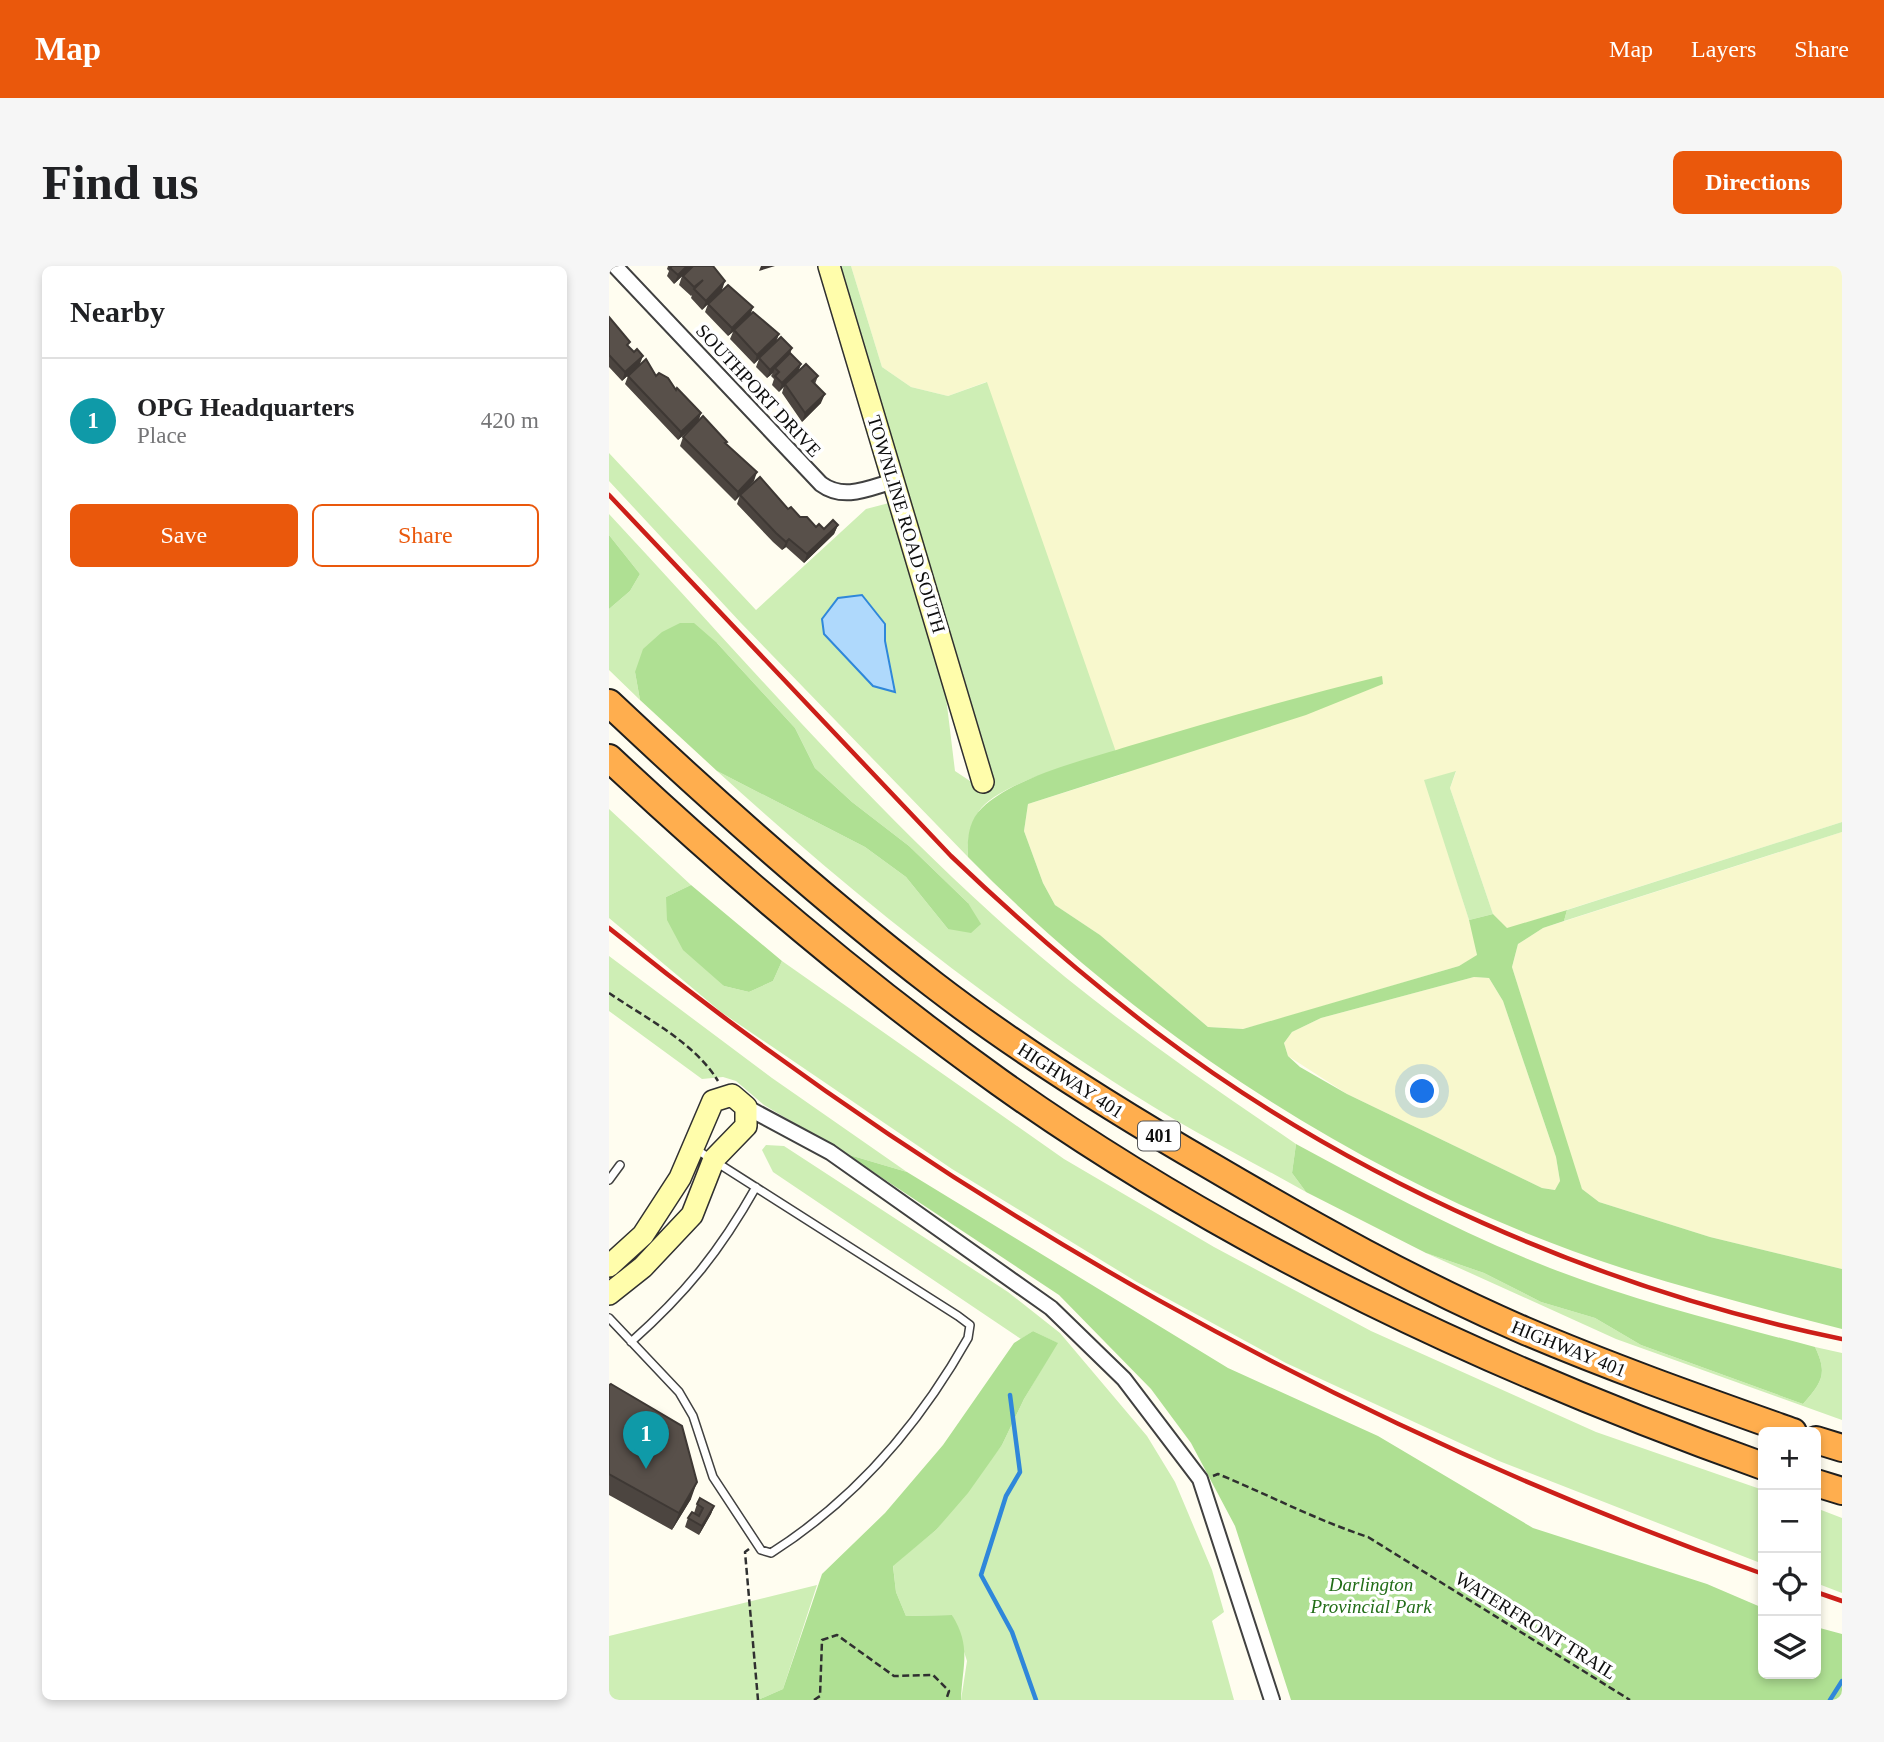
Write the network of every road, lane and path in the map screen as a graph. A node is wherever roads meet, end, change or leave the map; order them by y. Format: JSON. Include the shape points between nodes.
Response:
{"nodes":[{"id":1,"x":615,"y":266,"type":"edge"},
{"id":2,"x":829,"y":266,"type":"edge"},
{"id":3,"x":894,"y":481,"type":"junction"},
{"id":4,"x":609,"y":703,"type":"edge"},
{"id":5,"x":609,"y":758,"type":"edge"},
{"id":6,"x":983,"y":782,"type":"dead end"},
{"id":7,"x":609,"y":993,"type":"edge"},
{"id":8,"x":726,"y":1097,"type":"junction"},
{"id":9,"x":746,"y":1107,"type":"junction"},
{"id":10,"x":693,"y":1148,"type":"junction"},
{"id":11,"x":714,"y":1159,"type":"junction"},
{"id":12,"x":620,"y":1165,"type":"dead end"},
{"id":13,"x":609,"y":1180,"type":"edge"},
{"id":14,"x":757,"y":1187,"type":"junction"},
{"id":15,"x":609,"y":1266,"type":"edge"},
{"id":16,"x":609,"y":1294,"type":"edge"},
{"id":17,"x":609,"y":1318,"type":"edge"},
{"id":18,"x":631,"y":1342,"type":"junction"},
{"id":19,"x":1779,"y":1427,"type":"edge"},
{"id":20,"x":1821,"y":1442,"type":"edge"},
{"id":21,"x":1842,"y":1448,"type":"edge"},
{"id":22,"x":1758,"y":1464,"type":"edge"},
{"id":23,"x":1200,"y":1479,"type":"junction"},
{"id":24,"x":1821,"y":1485,"type":"edge"},
{"id":25,"x":1842,"y":1491,"type":"edge"},
{"id":26,"x":756,"y":1542,"type":"junction"},
{"id":27,"x":758,"y":1700,"type":"edge"},
{"id":28,"x":814,"y":1700,"type":"edge"},
{"id":29,"x":946,"y":1700,"type":"edge"},
{"id":30,"x":1272,"y":1700,"type":"edge"},
{"id":31,"x":1630,"y":1700,"type":"edge"}],
"edges":[{"from":1,"to":3,"type":"street","name":"SOUTHPORT DRIVE","via":[[821,484],[840,494]]},
{"from":2,"to":3,"type":"street","name":"TOWNLINE ROAD SOUTH"},
{"from":3,"to":6,"type":"street","name":"TOWNLINE ROAD SOUTH"},
{"from":4,"to":19,"type":"highway","name":"HIGHWAY 401","number":"401","via":[[715,803],[924,978],[1137,1124],[1313,1227],[1415,1280],[1549,1340]]},
{"from":5,"to":22,"type":"highway","name":"HIGHWAY 401","number":"401","via":[[713,855],[849,967],[999,1082],[1145,1176],[1317,1274],[1426,1328],[1661,1430]]},
{"from":7,"to":8,"type":"path","via":[[704,1061]]},
{"from":8,"to":9,"type":"street","via":[[732,1095]]},
{"from":8,"to":10,"type":"street","via":[[713,1101]]},
{"from":9,"to":11,"type":"street","via":[[746,1126]]},
{"from":9,"to":23,"type":"street","via":[[830,1152],[1051,1308],[1124,1379]]},
{"from":10,"to":11,"type":"lane"},
{"from":10,"to":15,"type":"street","via":[[680,1178],[643,1235]]},
{"from":11,"to":14,"type":"lane"},
{"from":11,"to":16,"type":"street","via":[[692,1215],[643,1267]]},
{"from":12,"to":13,"type":"lane"},
{"from":14,"to":18,"type":"lane","via":[[709,1262],[677,1301]]},
{"from":14,"to":26,"type":"lane","via":[[969,1325],[968,1338],[919,1417],[872,1472],[837,1505],[771,1553]]},
{"from":17,"to":18,"type":"lane"},
{"from":18,"to":26,"type":"lane","via":[[679,1392],[693,1416],[713,1477]]},
{"from":20,"to":21,"type":"highway"},
{"from":23,"to":30,"type":"street"},
{"from":23,"to":31,"type":"path","name":"WATERFRONT TRAIL","via":[[1218,1475],[1320,1522],[1368,1537]]},
{"from":24,"to":25,"type":"highway"},
{"from":26,"to":27,"type":"path","via":[[745,1552]]},
{"from":28,"to":29,"type":"path","via":[[820,1696],[822,1640],[837,1635],[894,1676],[933,1675],[949,1691]]}]}
